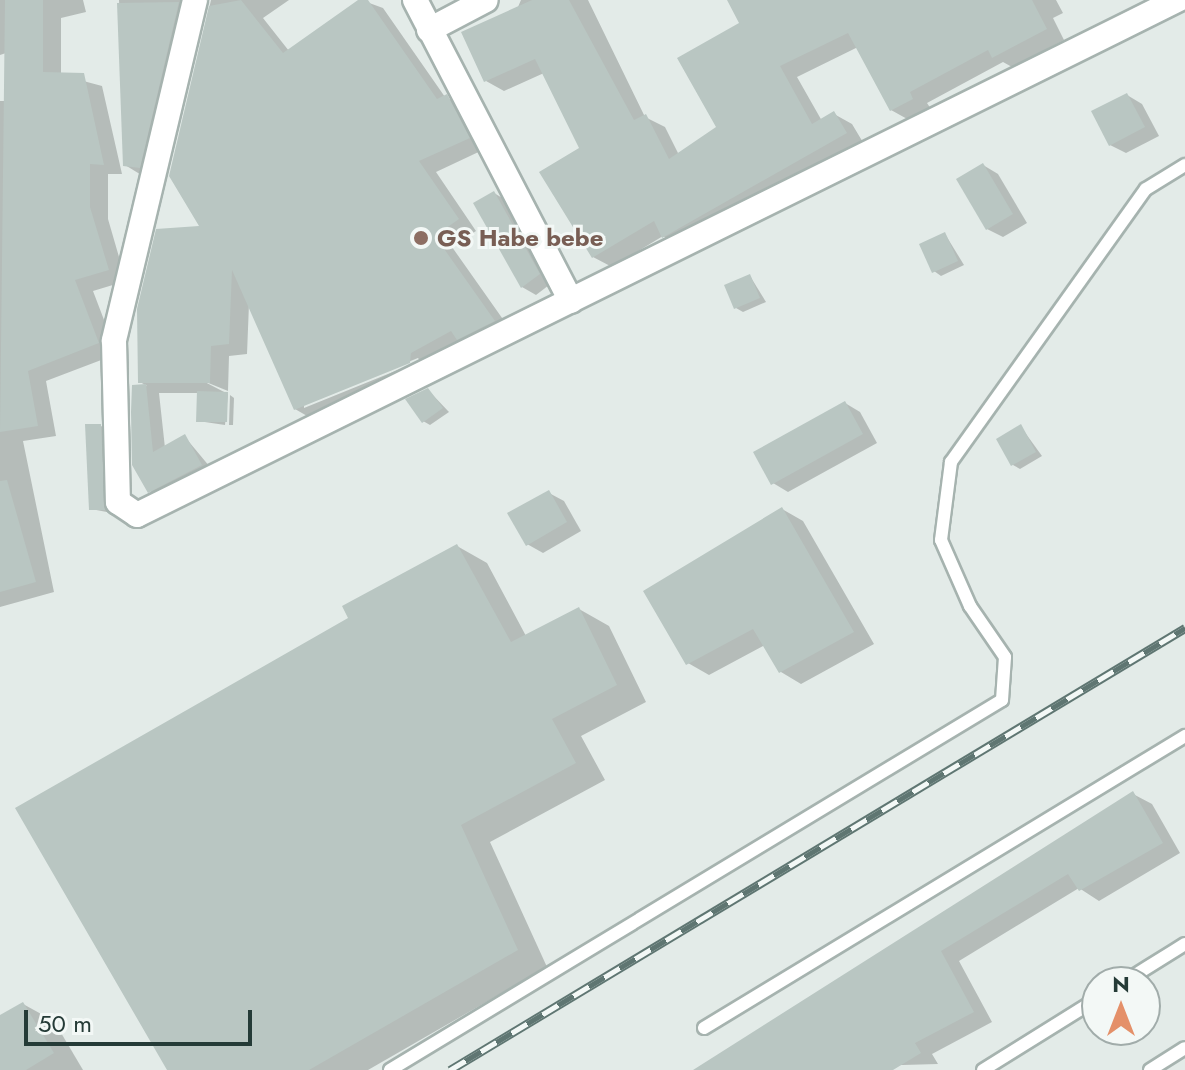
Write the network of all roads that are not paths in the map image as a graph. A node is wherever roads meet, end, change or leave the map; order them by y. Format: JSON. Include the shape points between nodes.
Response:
{"nodes":[{"id":1,"x":195,"y":0,"type":"edge"},
{"id":2,"x":415,"y":0,"type":"edge"},
{"id":3,"x":486,"y":0,"type":"edge"},
{"id":4,"x":1177,"y":0,"type":"edge"},
{"id":5,"x":429,"y":30,"type":"junction"},
{"id":6,"x":1185,"y":165,"type":"edge"},
{"id":7,"x":571,"y":301,"type":"junction"},
{"id":8,"x":1185,"y":736,"type":"edge"},
{"id":9,"x":1185,"y":944,"type":"edge"},
{"id":10,"x":1150,"y":966,"type":"edge"},
{"id":11,"x":1081,"y":1009,"type":"edge"},
{"id":12,"x":704,"y":1028,"type":"dead end"},
{"id":13,"x":1185,"y":1048,"type":"edge"},
{"id":14,"x":390,"y":1070,"type":"edge"},
{"id":15,"x":983,"y":1070,"type":"edge"},
{"id":16,"x":1150,"y":1070,"type":"edge"}],
"edges":[{"from":1,"to":7,"type":"street","via":[[114,341],[118,502],[124,508],[146,514]]},
{"from":2,"to":5,"type":"street"},
{"from":3,"to":5,"type":"street"},
{"from":4,"to":7,"type":"street"},
{"from":5,"to":7,"type":"street"},
{"from":6,"to":14,"type":"lane","via":[[1146,189],[951,462],[941,540],[970,606],[1005,657],[1002,700]]},
{"from":8,"to":12,"type":"lane"},
{"from":9,"to":10,"type":"lane"},
{"from":11,"to":15,"type":"lane"},
{"from":13,"to":16,"type":"lane"}]}
